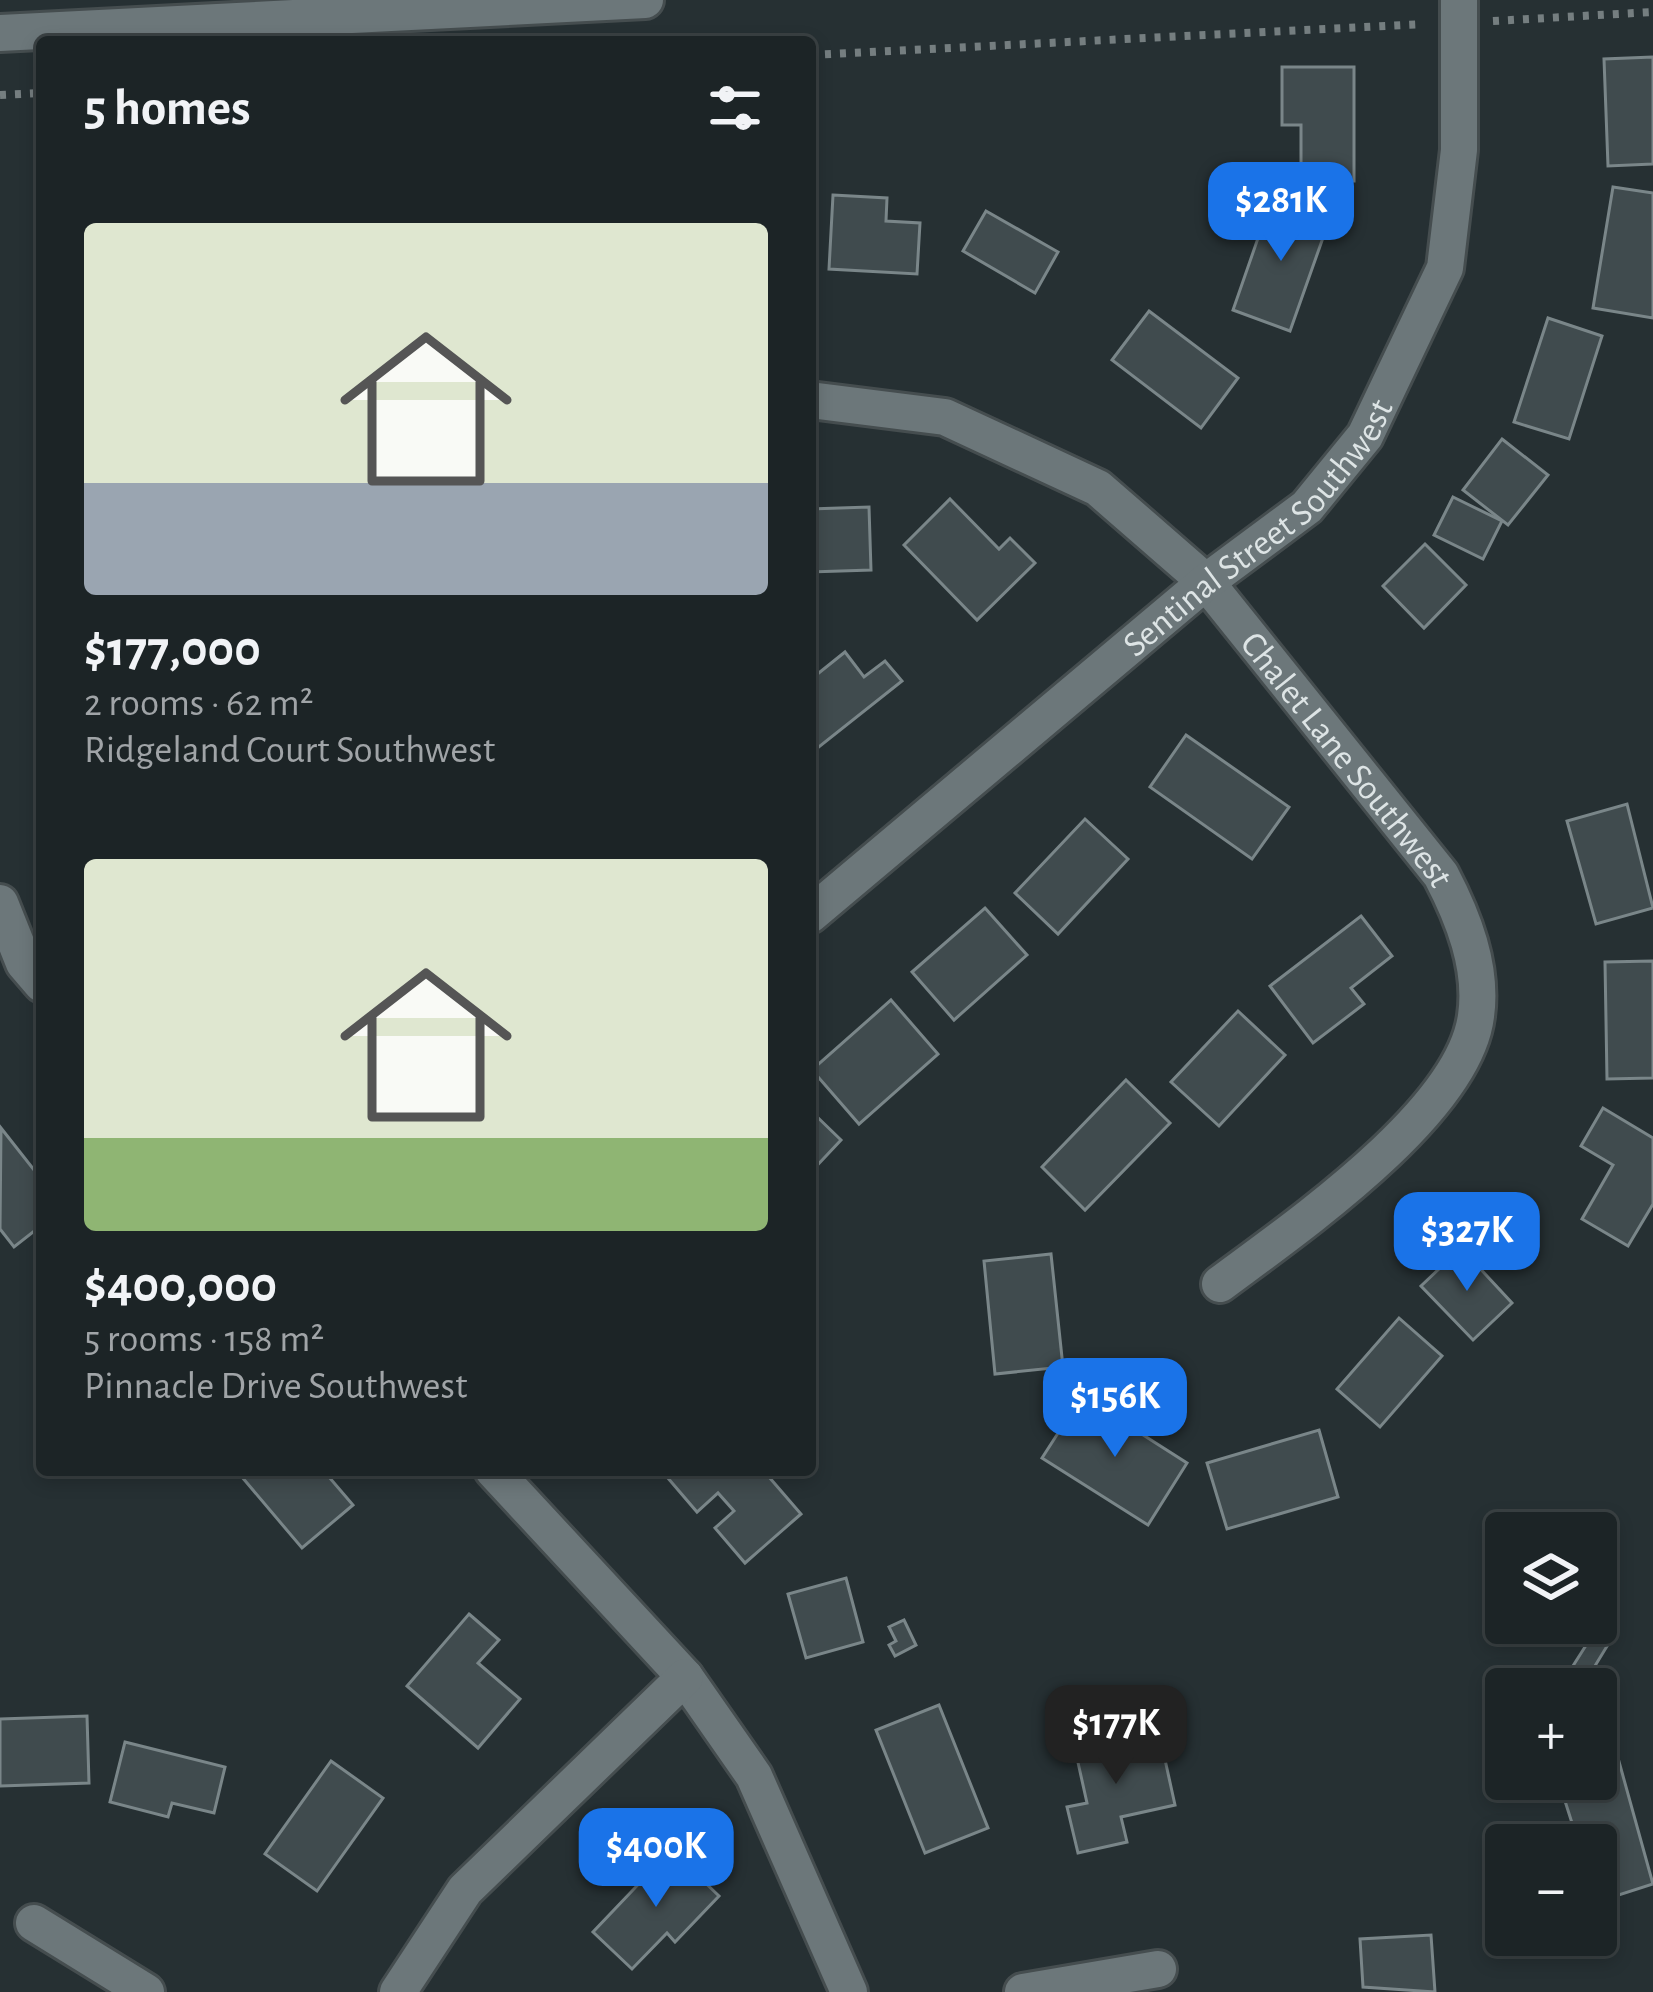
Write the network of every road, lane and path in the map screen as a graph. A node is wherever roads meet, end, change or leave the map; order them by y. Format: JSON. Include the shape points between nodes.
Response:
{"nodes":[{"id":1,"x":645,"y":0,"type":"edge"},
{"id":2,"x":1460,"y":11,"type":"edge"},
{"id":3,"x":1653,"y":12,"type":"edge"},
{"id":4,"x":0,"y":33,"type":"edge"},
{"id":5,"x":816,"y":55,"type":"edge"},
{"id":6,"x":36,"y":93,"type":"edge"},
{"id":7,"x":0,"y":95,"type":"edge"},
{"id":8,"x":816,"y":401,"type":"edge"},
{"id":9,"x":1206,"y":582,"type":"junction"},
{"id":10,"x":0,"y":903,"type":"edge"},
{"id":11,"x":816,"y":910,"type":"edge"},
{"id":12,"x":36,"y":977,"type":"edge"},
{"id":13,"x":1220,"y":1284,"type":"dead end"},
{"id":14,"x":500,"y":1476,"type":"edge"},
{"id":15,"x":685,"y":1676,"type":"junction"},
{"id":16,"x":34,"y":1922,"type":"dead end"},
{"id":17,"x":1157,"y":1969,"type":"dead end"},
{"id":18,"x":146,"y":1992,"type":"edge"},
{"id":19,"x":398,"y":1992,"type":"edge"},
{"id":20,"x":848,"y":1992,"type":"edge"},
{"id":21,"x":1023,"y":1992,"type":"edge"}],
"edges":[{"from":1,"to":4,"type":"street"},
{"from":2,"to":3,"type":"path"},
{"from":2,"to":5,"type":"path"},
{"from":2,"to":9,"type":"street","name":"Sentinal Street Southwest","via":[[1460,150],[1444,268],[1401,365],[1365,436],[1307,506]]},
{"from":6,"to":7,"type":"path"},
{"from":8,"to":9,"type":"street","name":"Chalet Lane Southwest","via":[[964,425],[1098,488]]},
{"from":9,"to":11,"type":"street","name":"Sentinal Street Southwest"},
{"from":9,"to":13,"type":"street","name":"Chalet Lane Southwest","via":[[1441,875],[1463,918],[1476,1016],[1462,1064],[1415,1125]]},
{"from":10,"to":12,"type":"street"},
{"from":14,"to":15,"type":"street"},
{"from":15,"to":19,"type":"street","via":[[465,1890]]},
{"from":15,"to":20,"type":"street","via":[[754,1776]]},
{"from":16,"to":18,"type":"street"},
{"from":17,"to":21,"type":"street"}]}
